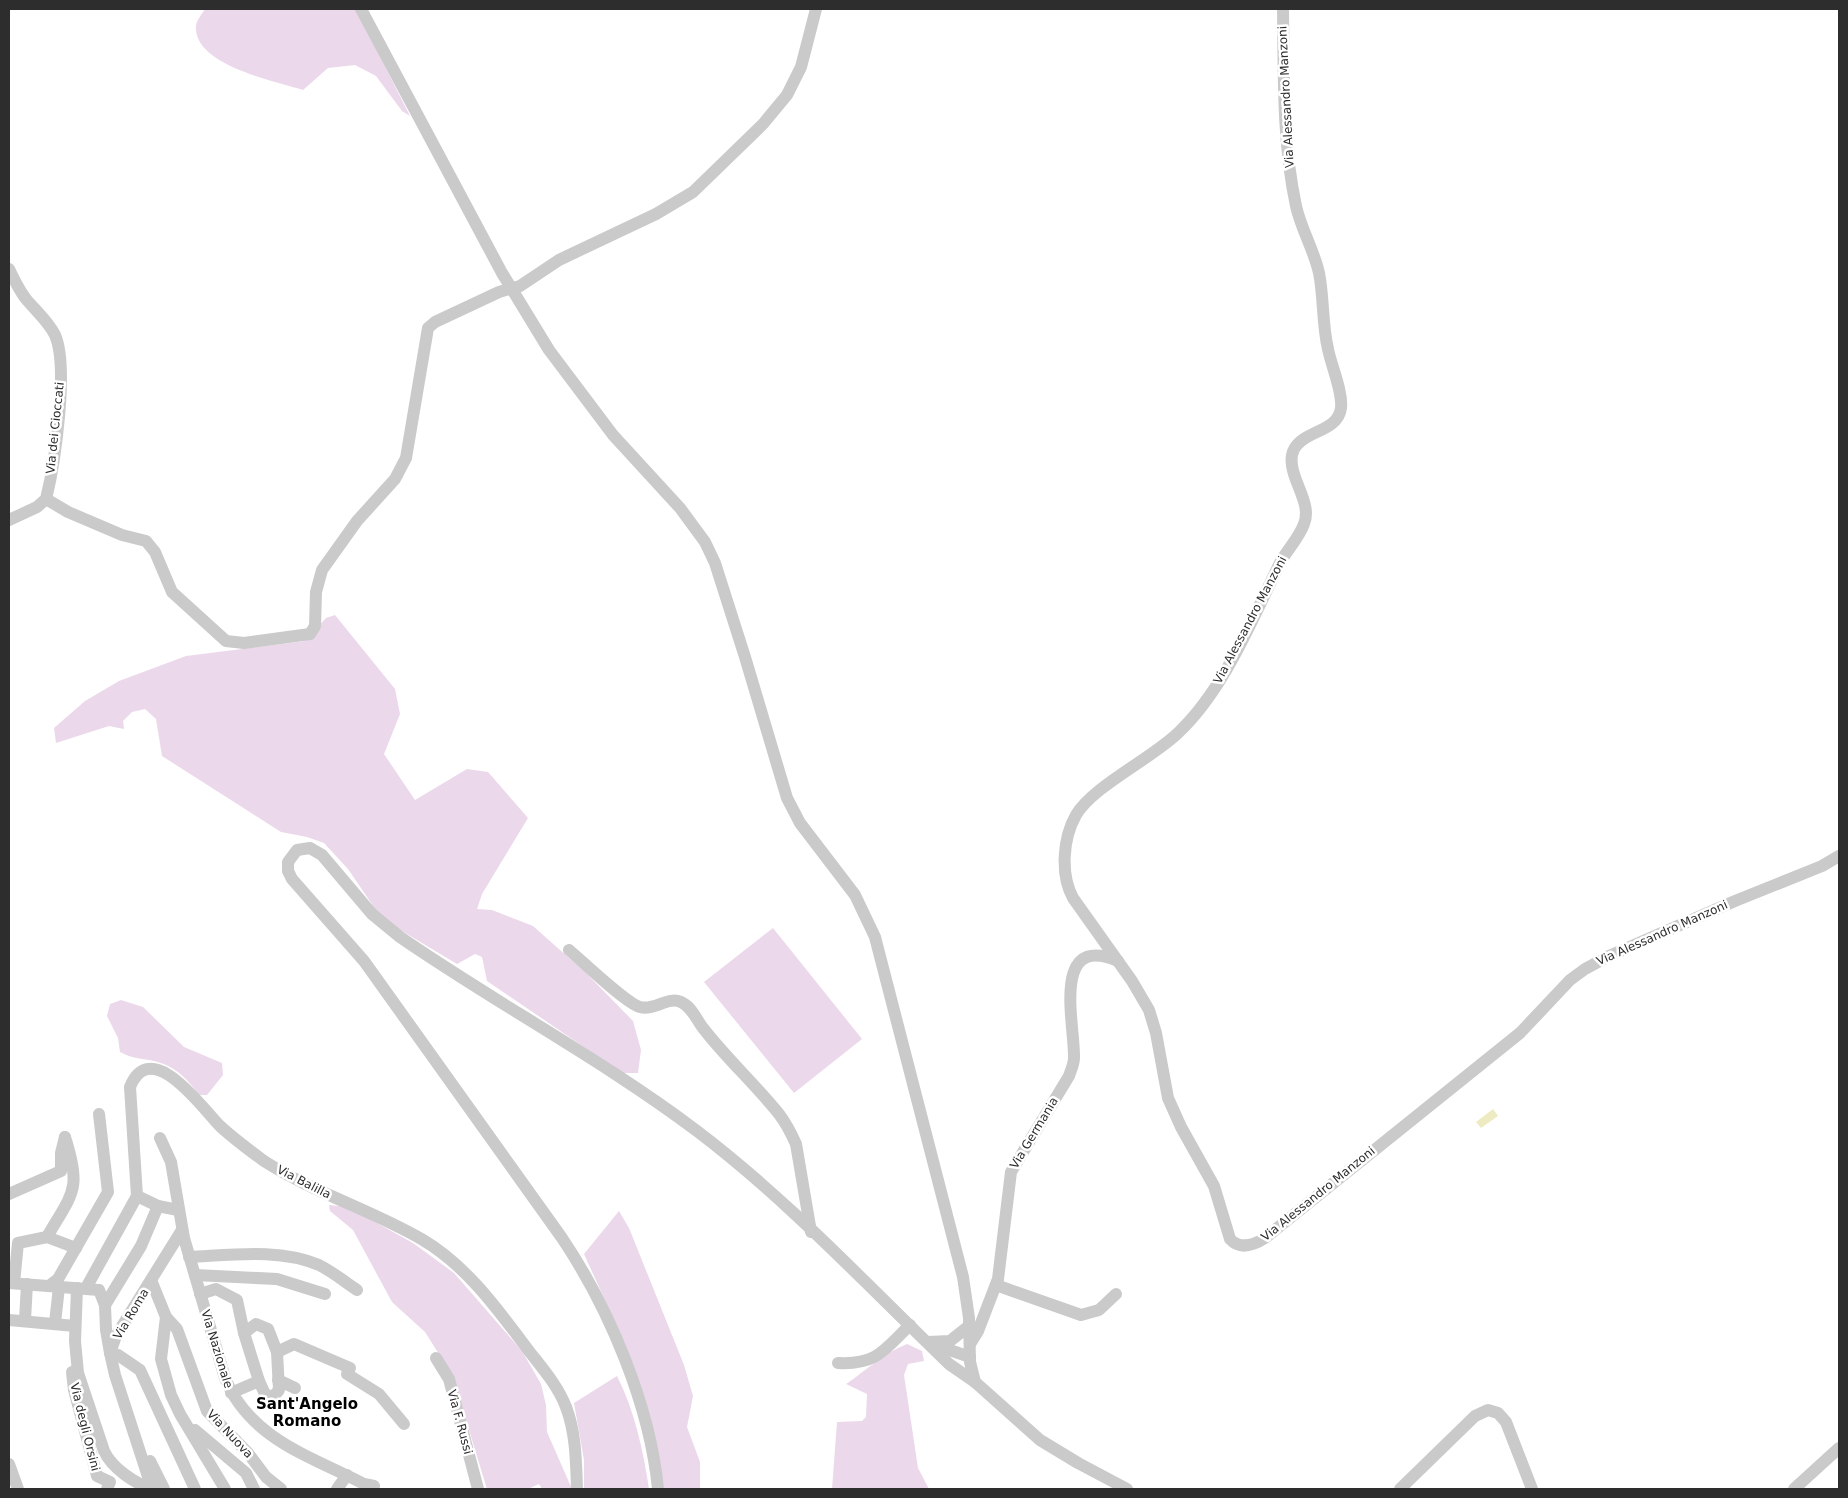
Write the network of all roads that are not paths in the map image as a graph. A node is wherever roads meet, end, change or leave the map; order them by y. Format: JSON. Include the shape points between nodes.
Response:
{"nodes":[{"id":1,"x":361,"y":9,"type":"edge"},
{"id":2,"x":816,"y":9,"type":"edge"},
{"id":3,"x":1282,"y":9,"type":"edge"},
{"id":4,"x":9,"y":269,"type":"edge"},
{"id":5,"x":511,"y":289,"type":"junction"},
{"id":6,"x":46,"y":498,"type":"junction"},
{"id":7,"x":9,"y":520,"type":"edge"},
{"id":8,"x":1839,"y":856,"type":"edge"},
{"id":9,"x":569,"y":950,"type":"dead end"},
{"id":10,"x":1118,"y":961,"type":"junction"},
{"id":11,"x":100,"y":1114,"type":"dead end"},
{"id":12,"x":160,"y":1138,"type":"dead end"},
{"id":13,"x":9,"y":1194,"type":"edge"},
{"id":14,"x":137,"y":1196,"type":"junction"},
{"id":15,"x":158,"y":1206,"type":"junction"},
{"id":16,"x":178,"y":1210,"type":"junction"},
{"id":17,"x":182,"y":1230,"type":"junction"},
{"id":18,"x":812,"y":1232,"type":"junction"},
{"id":19,"x":47,"y":1237,"type":"junction"},
{"id":20,"x":76,"y":1248,"type":"junction"},
{"id":21,"x":189,"y":1257,"type":"junction"},
{"id":22,"x":194,"y":1274,"type":"junction"},
{"id":23,"x":151,"y":1280,"type":"junction"},
{"id":24,"x":11,"y":1283,"type":"edge"},
{"id":25,"x":27,"y":1284,"type":"junction"},
{"id":26,"x":996,"y":1285,"type":"junction"},
{"id":27,"x":54,"y":1286,"type":"junction"},
{"id":28,"x":82,"y":1288,"type":"junction"},
{"id":29,"x":358,"y":1290,"type":"dead end"},
{"id":30,"x":200,"y":1294,"type":"junction"},
{"id":31,"x":325,"y":1294,"type":"dead end"},
{"id":32,"x":1116,"y":1294,"type":"dead end"},
{"id":33,"x":105,"y":1305,"type":"junction"},
{"id":34,"x":166,"y":1317,"type":"junction"},
{"id":35,"x":9,"y":1320,"type":"edge"},
{"id":36,"x":25,"y":1320,"type":"junction"},
{"id":37,"x":66,"y":1325,"type":"junction"},
{"id":38,"x":910,"y":1325,"type":"junction"},
{"id":39,"x":970,"y":1326,"type":"junction"},
{"id":40,"x":244,"y":1333,"type":"junction"},
{"id":41,"x":928,"y":1342,"type":"junction"},
{"id":42,"x":970,"y":1350,"type":"junction"},
{"id":43,"x":277,"y":1352,"type":"junction"},
{"id":44,"x":110,"y":1353,"type":"junction"},
{"id":45,"x":942,"y":1357,"type":"junction"},
{"id":46,"x":436,"y":1358,"type":"dead end"},
{"id":47,"x":838,"y":1363,"type":"dead end"},
{"id":48,"x":278,"y":1380,"type":"junction"},
{"id":49,"x":259,"y":1381,"type":"junction"},
{"id":50,"x":976,"y":1382,"type":"junction"},
{"id":51,"x":295,"y":1388,"type":"dead end"},
{"id":52,"x":231,"y":1393,"type":"junction"},
{"id":53,"x":180,"y":1414,"type":"junction"},
{"id":54,"x":404,"y":1424,"type":"dead end"},
{"id":55,"x":137,"y":1446,"type":"junction"},
{"id":56,"x":1839,"y":1448,"type":"edge"},
{"id":57,"x":9,"y":1464,"type":"edge"},
{"id":58,"x":347,"y":1475,"type":"junction"},
{"id":59,"x":374,"y":1486,"type":"dead end"},
{"id":60,"x":18,"y":1489,"type":"edge"},
{"id":61,"x":107,"y":1489,"type":"edge"},
{"id":62,"x":152,"y":1489,"type":"edge"},
{"id":63,"x":164,"y":1489,"type":"edge"},
{"id":64,"x":195,"y":1489,"type":"edge"},
{"id":65,"x":225,"y":1489,"type":"edge"},
{"id":66,"x":254,"y":1489,"type":"edge"},
{"id":67,"x":281,"y":1489,"type":"edge"},
{"id":68,"x":338,"y":1489,"type":"edge"},
{"id":69,"x":478,"y":1489,"type":"edge"},
{"id":70,"x":577,"y":1489,"type":"edge"},
{"id":71,"x":658,"y":1489,"type":"edge"},
{"id":72,"x":1127,"y":1489,"type":"edge"},
{"id":73,"x":1400,"y":1489,"type":"edge"},
{"id":74,"x":1532,"y":1489,"type":"edge"},
{"id":75,"x":1794,"y":1489,"type":"edge"}],
"edges":[{"from":1,"to":5,"type":"street"},
{"from":2,"to":5,"type":"street","via":[[801,67],[787,95],[700,185],[666,210],[571,253]]},
{"from":3,"to":10,"type":"street","name":"Via Alessandro Manzoni","via":[[1289,164],[1299,219],[1318,270],[1326,340],[1341,408],[1334,422],[1300,442],[1293,452],[1292,464],[1305,508],[1304,524],[1285,553],[1224,673],[1178,733],[1089,800],[1073,821],[1065,859],[1069,891]]},
{"from":4,"to":6,"type":"street","name":"Via dei Cioccati","via":[[25,298],[51,328],[60,354],[59,408]]},
{"from":5,"to":6,"type":"street","via":[[434,322],[427,330],[406,458],[395,478],[357,521],[322,570],[316,592],[315,626],[310,634],[244,643],[226,641],[172,592],[155,552],[146,542],[68,512]]},
{"from":5,"to":39,"type":"street","via":[[559,365],[622,445],[692,522],[712,556],[790,806],[855,895],[875,937],[963,1277]]},
{"from":6,"to":7,"type":"street","via":[[37,507]]},
{"from":8,"to":10,"type":"street","name":"Via Alessandro Manzoni","via":[[1585,969],[1570,980],[1520,1033],[1265,1238],[1250,1245],[1236,1244],[1228,1236],[1214,1186],[1168,1098],[1150,1014]]},
{"from":9,"to":18,"type":"street","via":[[639,1007],[651,1008],[679,1001],[689,1008],[790,1130],[796,1144]]},
{"from":10,"to":26,"type":"street","name":"Via Germania","via":[[1106,956],[1092,956],[1080,962],[1073,971],[1070,1010],[1073,1066],[1009,1175]]},
{"from":11,"to":20,"type":"street","via":[[108,1192]]},
{"from":12,"to":16,"type":"street","name":"Via Nazionale","via":[[171,1162]]},
{"from":13,"to":19,"type":"street","via":[[61,1171],[65,1137],[73,1165],[74,1191]]},
{"from":14,"to":15,"type":"street"},
{"from":14,"to":28,"type":"street"},
{"from":14,"to":70,"type":"street","name":"Via Balilla","via":[[130,1087],[140,1074],[160,1071],[182,1084],[228,1133],[266,1162],[414,1235],[440,1250],[464,1271],[517,1335],[562,1397],[573,1429]]},
{"from":15,"to":16,"type":"street"},
{"from":15,"to":33,"type":"street","via":[[141,1246]]},
{"from":16,"to":17,"type":"street","name":"Via Nazionale"},
{"from":17,"to":21,"type":"street","name":"Via Nazionale"},
{"from":17,"to":23,"type":"street","name":"Via Roma"},
{"from":18,"to":38,"type":"street"},
{"from":18,"to":71,"type":"street","via":[[737,1163],[670,1112],[400,937],[372,914],[316,851],[304,848],[291,855],[288,866],[292,879],[364,960],[579,1265],[636,1391],[651,1440]]},
{"from":19,"to":20,"type":"street"},
{"from":19,"to":24,"type":"street","via":[[18,1243]]},
{"from":20,"to":27,"type":"street"},
{"from":21,"to":22,"type":"street","name":"Via Nazionale"},
{"from":21,"to":29,"type":"street","via":[[248,1255],[301,1260],[328,1270]]},
{"from":22,"to":30,"type":"street","name":"Via Nazionale"},
{"from":22,"to":31,"type":"street","via":[[277,1279]]},
{"from":23,"to":34,"type":"street","name":"Via Nuova"},
{"from":23,"to":44,"type":"street","name":"Via Roma","via":[[116,1336]]},
{"from":24,"to":25,"type":"street"},
{"from":25,"to":27,"type":"street"},
{"from":25,"to":36,"type":"street"},
{"from":26,"to":32,"type":"street","via":[[1081,1315],[1099,1310]]},
{"from":26,"to":42,"type":"street","name":"Via Germania"},
{"from":27,"to":28,"type":"street"},
{"from":27,"to":37,"type":"street"},
{"from":28,"to":33,"type":"street","via":[[99,1290]]},
{"from":28,"to":37,"type":"street"},
{"from":30,"to":40,"type":"street","via":[[216,1289],[238,1300]]},
{"from":30,"to":52,"type":"street","name":"Via Nazionale"},
{"from":33,"to":44,"type":"street"},
{"from":34,"to":53,"type":"street","via":[[161,1359]]},
{"from":34,"to":67,"type":"street","name":"Via Nuova","via":[[177,1329],[206,1411]]},
{"from":35,"to":36,"type":"street"},
{"from":36,"to":37,"type":"street"},
{"from":37,"to":61,"type":"street","name":"Via degli Orsini","via":[[74,1390],[97,1476],[110,1482]]},
{"from":37,"to":62,"type":"street","via":[[78,1373],[109,1461]]},
{"from":38,"to":41,"type":"street"},
{"from":38,"to":47,"type":"street","via":[[871,1360],[855,1364]]},
{"from":39,"to":41,"type":"street","via":[[950,1341]]},
{"from":39,"to":42,"type":"street"},
{"from":40,"to":43,"type":"street","via":[[256,1324],[268,1329]]},
{"from":40,"to":49,"type":"street"},
{"from":41,"to":42,"type":"street","via":[[944,1349]]},
{"from":41,"to":45,"type":"street"},
{"from":42,"to":45,"type":"street","via":[[958,1362]]},
{"from":42,"to":50,"type":"street"},
{"from":43,"to":48,"type":"street"},
{"from":43,"to":54,"type":"street","via":[[294,1344],[350,1368],[347,1374],[378,1394]]},
{"from":44,"to":55,"type":"street","name":"Via Roma"},
{"from":44,"to":64,"type":"street","via":[[140,1370]]},
{"from":45,"to":50,"type":"street"},
{"from":46,"to":69,"type":"street","name":"Via F. Russi","via":[[449,1379]]},
{"from":48,"to":49,"type":"street","via":[[279,1390],[273,1397],[265,1394]]},
{"from":48,"to":51,"type":"street"},
{"from":49,"to":52,"type":"street"},
{"from":50,"to":72,"type":"street","via":[[1040,1440]]},
{"from":52,"to":58,"type":"street","name":"Via Nazionale","via":[[242,1410],[273,1436]]},
{"from":53,"to":65,"type":"street"},
{"from":53,"to":66,"type":"street","via":[[246,1473]]},
{"from":55,"to":62,"type":"street","name":"Via Roma"},
{"from":55,"to":63,"type":"street","via":[[148,1456]]},
{"from":56,"to":75,"type":"street"},
{"from":57,"to":60,"type":"street"},
{"from":58,"to":59,"type":"street","name":"Via Nazionale"},
{"from":58,"to":68,"type":"street"},
{"from":73,"to":74,"type":"street","via":[[1475,1416],[1488,1410],[1506,1422]]}]}
